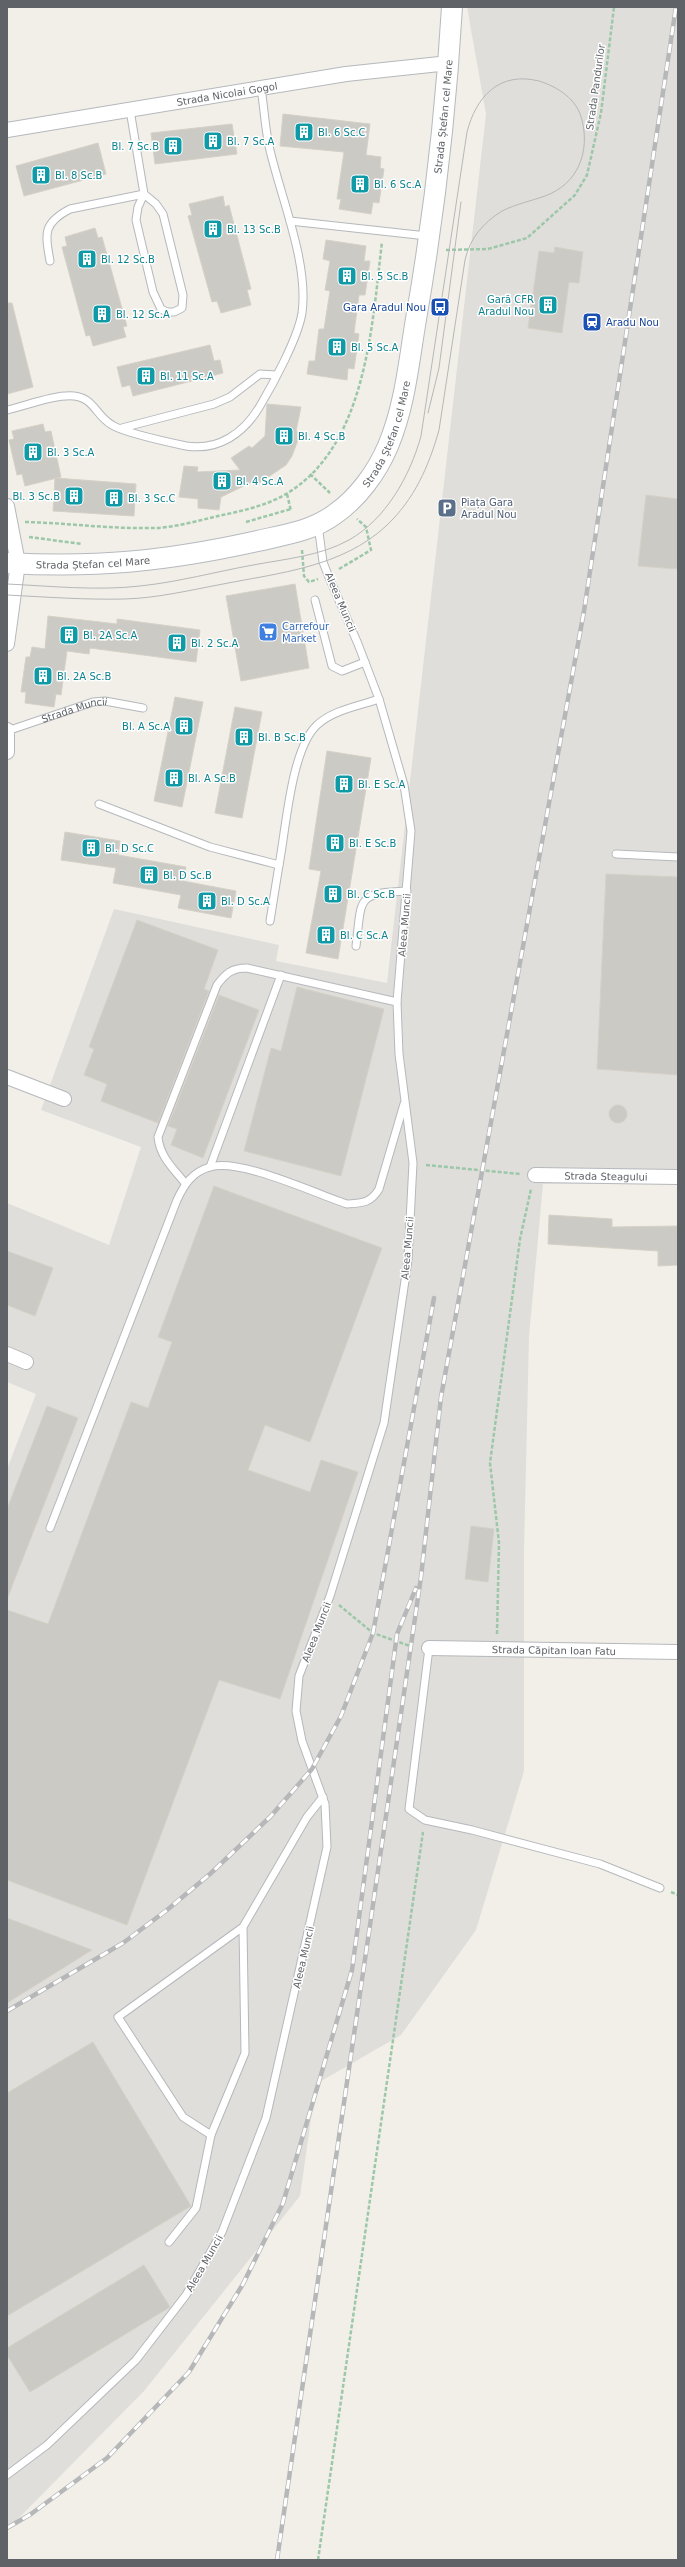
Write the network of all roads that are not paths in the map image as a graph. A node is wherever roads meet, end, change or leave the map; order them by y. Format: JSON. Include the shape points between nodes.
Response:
{"nodes":[{"id":1,"x":452,"y":7,"type":"edge"},
{"id":2,"x":449,"y":63,"type":"junction"},
{"id":3,"x":261,"y":88,"type":"junction"},
{"id":4,"x":130,"y":110,"type":"junction"},
{"id":5,"x":7,"y":130,"type":"edge"},
{"id":6,"x":144,"y":194,"type":"junction"},
{"id":7,"x":290,"y":221,"type":"junction"},
{"id":8,"x":429,"y":242,"type":"junction"},
{"id":9,"x":50,"y":261,"type":"dead end"},
{"id":10,"x":276,"y":375,"type":"junction"},
{"id":11,"x":7,"y":410,"type":"edge"},
{"id":12,"x":122,"y":428,"type":"junction"},
{"id":13,"x":7,"y":506,"type":"edge"},
{"id":14,"x":318,"y":525,"type":"junction"},
{"id":15,"x":12,"y":563,"type":"edge"},
{"id":16,"x":315,"y":600,"type":"dead end"},
{"id":17,"x":7,"y":644,"type":"edge"},
{"id":18,"x":365,"y":662,"type":"junction"},
{"id":19,"x":379,"y":698,"type":"junction"},
{"id":20,"x":143,"y":708,"type":"dead end"},
{"id":21,"x":7,"y":731,"type":"edge"},
{"id":22,"x":7,"y":752,"type":"edge"},
{"id":23,"x":100,"y":804,"type":"dead end"},
{"id":24,"x":616,"y":854,"type":"dead end"},
{"id":25,"x":678,"y":857,"type":"edge"},
{"id":26,"x":279,"y":865,"type":"junction"},
{"id":27,"x":407,"y":891,"type":"junction"},
{"id":28,"x":270,"y":922,"type":"dead end"},
{"id":29,"x":356,"y":946,"type":"dead end"},
{"id":30,"x":280,"y":975,"type":"junction"},
{"id":31,"x":397,"y":1002,"type":"junction"},
{"id":32,"x":7,"y":1077,"type":"edge"},
{"id":33,"x":64,"y":1099,"type":"dead end"},
{"id":34,"x":405,"y":1101,"type":"junction"},
{"id":35,"x":210,"y":1167,"type":"junction"},
{"id":36,"x":535,"y":1175,"type":"road end"},
{"id":37,"x":678,"y":1177,"type":"edge"},
{"id":38,"x":185,"y":1183,"type":"junction"},
{"id":39,"x":7,"y":1354,"type":"edge"},
{"id":40,"x":26,"y":1362,"type":"dead end"},
{"id":41,"x":50,"y":1528,"type":"dead end"},
{"id":42,"x":429,"y":1648,"type":"joint"},
{"id":43,"x":678,"y":1652,"type":"edge"},
{"id":44,"x":323,"y":1797,"type":"junction"},
{"id":45,"x":660,"y":1888,"type":"dead end"},
{"id":46,"x":243,"y":1927,"type":"junction"},
{"id":47,"x":211,"y":2135,"type":"junction"},
{"id":48,"x":168,"y":2242,"type":"dead end"},
{"id":49,"x":7,"y":2475,"type":"edge"}],
"edges":[{"from":1,"to":2,"type":"main road","name":"Strada Ștefan cel Mare"},
{"from":2,"to":3,"type":"street","name":"Strada Nicolai Gogol","via":[[346,74]]},
{"from":2,"to":8,"type":"main road","name":"Strada Ștefan cel Mare"},
{"from":3,"to":4,"type":"street","name":"Strada Nicolai Gogol"},
{"from":3,"to":7,"type":"lane","via":[[269,146]]},
{"from":4,"to":5,"type":"street","name":"Strada Nicolai Gogol"},
{"from":4,"to":6,"type":"lane"},
{"from":6,"to":6,"type":"lane","via":[[136,220],[153,292],[161,309],[174,312],[182,308],[183,295],[163,214]]},
{"from":6,"to":9,"type":"lane","via":[[70,209],[61,214],[47,229]]},
{"from":7,"to":8,"type":"lane","via":[[384,232]]},
{"from":7,"to":10,"type":"lane","via":[[299,268],[302,314]]},
{"from":8,"to":14,"type":"main road","name":"Strada Ștefan cel Mare","via":[[404,391],[388,447],[370,479],[356,496]]},
{"from":10,"to":12,"type":"lane","via":[[260,374],[230,397],[214,404]]},
{"from":10,"to":12,"type":"lane","via":[[251,422],[236,435],[219,443],[187,446]]},
{"from":11,"to":12,"type":"lane","via":[[72,395],[87,400],[107,422]]},
{"from":13,"to":15,"type":"street","via":[[12,528]]},
{"from":14,"to":15,"type":"main road","name":"Strada Ștefan cel Mare","via":[[190,556],[143,562],[90,565]]},
{"from":14,"to":18,"type":"lane","name":"Aleea Muncii","via":[[328,576]]},
{"from":15,"to":17,"type":"street"},
{"from":16,"to":18,"type":"lane","via":[[332,666],[342,671]]},
{"from":18,"to":19,"type":"lane","name":"Aleea Muncii"},
{"from":19,"to":26,"type":"lane","via":[[326,718],[304,741],[297,762]]},
{"from":19,"to":27,"type":"lane","name":"Aleea Muncii","via":[[404,785],[411,831]]},
{"from":20,"to":21,"type":"lane","name":"Strada Muncii","via":[[93,702]]},
{"from":21,"to":22,"type":"street","name":"Strada Muncii"},
{"from":23,"to":26,"type":"lane","via":[[210,848]]},
{"from":24,"to":25,"type":"lane"},
{"from":26,"to":28,"type":"lane"},
{"from":27,"to":29,"type":"lane","via":[[379,892],[368,896],[362,903]]},
{"from":27,"to":31,"type":"lane","name":"Aleea Muncii"},
{"from":30,"to":31,"type":"lane"},
{"from":30,"to":35,"type":"lane"},
{"from":30,"to":38,"type":"lane","via":[[236,968],[225,974],[217,984],[158,1137],[159,1149],[166,1161]]},
{"from":31,"to":34,"type":"lane","name":"Aleea Muncii","via":[[399,1054]]},
{"from":32,"to":33,"type":"street"},
{"from":34,"to":35,"type":"lane","via":[[380,1189],[365,1203],[346,1204],[230,1165]]},
{"from":34,"to":44,"type":"lane","name":"Aleea Muncii","via":[[413,1163],[408,1260],[384,1423],[330,1596],[299,1676],[296,1711],[302,1741]]},
{"from":35,"to":38,"type":"lane","via":[[196,1173]]},
{"from":36,"to":37,"type":"street","name":"Strada Steagului"},
{"from":38,"to":41,"type":"lane"},
{"from":39,"to":40,"type":"street"},
{"from":42,"to":43,"type":"street","name":"Strada Căpitan Ioan Fatu"},
{"from":42,"to":45,"type":"lane","via":[[409,1809],[425,1820],[600,1864]]},
{"from":44,"to":46,"type":"lane","via":[[307,1817]]},
{"from":44,"to":49,"type":"lane","name":"Aleea Muncii","via":[[328,1824],[327,1847],[268,2110],[222,2232],[186,2294],[136,2360],[47,2445]]},
{"from":46,"to":47,"type":"lane","via":[[245,2053]]},
{"from":46,"to":47,"type":"lane","via":[[118,2017],[183,2117]]},
{"from":47,"to":48,"type":"lane","via":[[196,2208]]}]}
